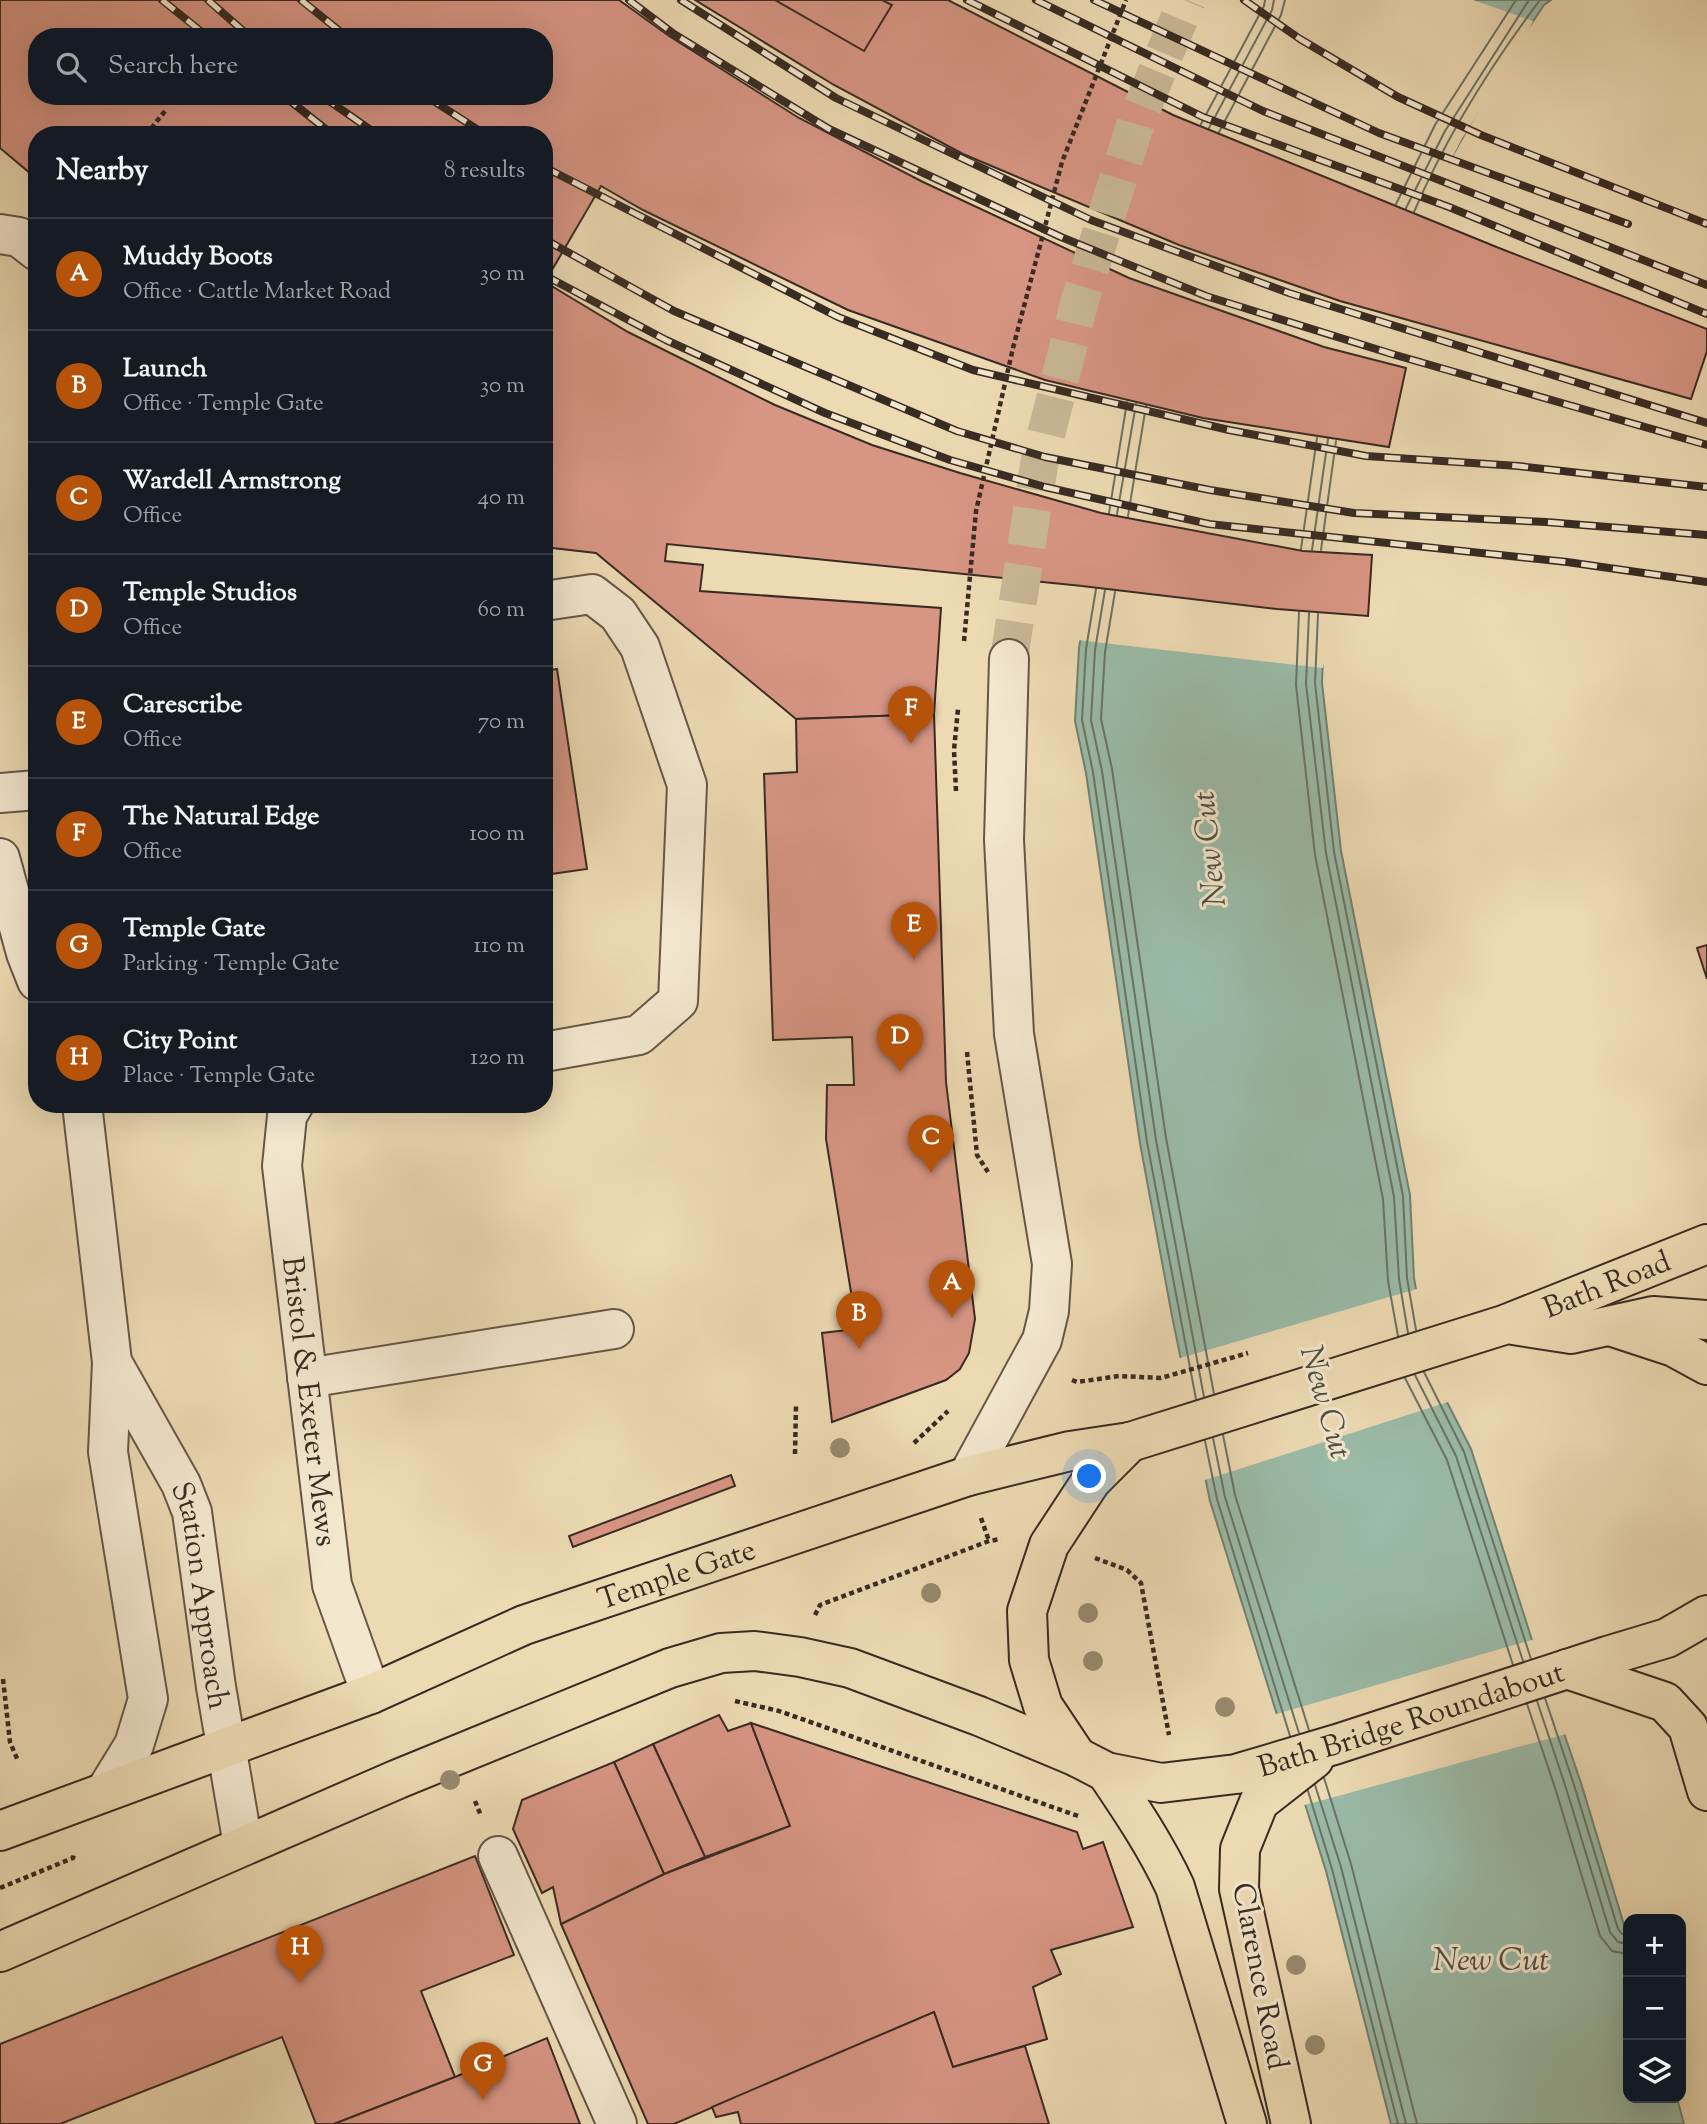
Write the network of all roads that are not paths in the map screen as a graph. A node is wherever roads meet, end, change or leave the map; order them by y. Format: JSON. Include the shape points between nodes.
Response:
{"nodes":[{"id":1,"x":0,"y":234,"type":"edge"},
{"id":2,"x":28,"y":244,"type":"edge"},
{"id":3,"x":553,"y":600,"type":"edge"},
{"id":4,"x":1009,"y":659,"type":"tunnel mouth"},
{"id":5,"x":28,"y":791,"type":"edge"},
{"id":6,"x":0,"y":793,"type":"edge"},
{"id":7,"x":1,"y":866,"type":"edge"},
{"id":8,"x":28,"y":958,"type":"edge"},
{"id":9,"x":553,"y":1050,"type":"edge"},
{"id":10,"x":83,"y":1113,"type":"edge"},
{"id":11,"x":288,"y":1113,"type":"edge"},
{"id":12,"x":1707,"y":1244,"type":"edge"},
{"id":13,"x":1707,"y":1320,"type":"edge"},
{"id":14,"x":1500,"y":1326,"type":"junction"},
{"id":15,"x":1608,"y":1326,"type":"junction"},
{"id":16,"x":614,"y":1329,"type":"dead end"},
{"id":17,"x":112,"y":1362,"type":"junction"},
{"id":18,"x":1707,"y":1365,"type":"edge"},
{"id":19,"x":307,"y":1378,"type":"junction"},
{"id":20,"x":1130,"y":1443,"type":"junction"},
{"id":21,"x":968,"y":1476,"type":"junction"},
{"id":22,"x":1707,"y":1615,"type":"edge"},
{"id":23,"x":1611,"y":1670,"type":"junction"},
{"id":24,"x":371,"y":1694,"type":"junction"},
{"id":25,"x":1337,"y":1744,"type":"junction"},
{"id":26,"x":227,"y":1748,"type":"junction"},
{"id":27,"x":1091,"y":1765,"type":"junction"},
{"id":28,"x":107,"y":1789,"type":"junction"},
{"id":29,"x":1707,"y":1791,"type":"edge"},
{"id":30,"x":0,"y":1831,"type":"edge"},
{"id":31,"x":243,"y":1845,"type":"junction"},
{"id":32,"x":498,"y":1856,"type":"dead end"},
{"id":33,"x":0,"y":1952,"type":"edge"},
{"id":34,"x":617,"y":2124,"type":"edge"},
{"id":35,"x":1247,"y":2124,"type":"edge"},
{"id":36,"x":1291,"y":2124,"type":"edge"}],
"edges":[{"from":1,"to":2,"type":"street","via":[[19,237]]},
{"from":3,"to":9,"type":"street","via":[[592,594],[618,614],[640,647],[687,785],[678,1001],[639,1035]]},
{"from":4,"to":21,"type":"street","via":[[1003,840],[1014,1034],[1052,1264],[1042,1340]]},
{"from":5,"to":6,"type":"street"},
{"from":7,"to":8,"type":"street"},
{"from":10,"to":17,"type":"street","name":"Station Approach"},
{"from":11,"to":19,"type":"street","name":"Bristol & Exeter Mews","via":[[282,1166]]},
{"from":12,"to":14,"type":"highway","name":"Bath Road"},
{"from":13,"to":15,"type":"highway","via":[[1653,1316]]},
{"from":14,"to":15,"type":"highway","via":[[1571,1334]]},
{"from":14,"to":20,"type":"highway"},
{"from":15,"to":18,"type":"highway","via":[[1674,1347]]},
{"from":16,"to":19,"type":"street"},
{"from":17,"to":26,"type":"street","name":"Station Approach","via":[[192,1512]]},
{"from":17,"to":28,"type":"street","name":"Station Approach","via":[[108,1452],[148,1699],[134,1745]]},
{"from":19,"to":24,"type":"street","name":"Bristol & Exeter Mews","via":[[332,1585]]},
{"from":20,"to":21,"type":"highway","name":"Temple Gate","via":[[1070,1451]]},
{"from":20,"to":27,"type":"highway","via":[[1091,1481],[1049,1545],[1027,1611],[1029,1660],[1043,1706]]},
{"from":21,"to":24,"type":"highway","name":"Temple Gate","via":[[524,1625]]},
{"from":22,"to":23,"type":"highway"},
{"from":23,"to":25,"type":"highway","name":"Bath Bridge Roundabout","via":[[1567,1669]]},
{"from":23,"to":29,"type":"highway","via":[[1665,1702],[1688,1727]]},
{"from":24,"to":26,"type":"highway","name":"Temple Gate"},
{"from":25,"to":27,"type":"highway","name":"Bath Bridge Roundabout","via":[[1236,1774],[1161,1783]]},
{"from":25,"to":36,"type":"highway","name":"Clarence Road","via":[[1259,1802],[1240,1849],[1239,1889]]},
{"from":26,"to":28,"type":"highway","name":"Temple Gate"},
{"from":26,"to":31,"type":"street","name":"Station Approach"},
{"from":27,"to":31,"type":"highway","name":"Bath Bridge Roundabout","via":[[979,1716],[849,1668],[755,1651],[721,1653],[670,1668]]},
{"from":27,"to":35,"type":"highway","name":"Clarence Road","via":[[1149,1838],[1175,1887]]},
{"from":28,"to":30,"type":"highway","name":"Temple Gate"},
{"from":31,"to":33,"type":"highway","name":"Bath Bridge Roundabout"},
{"from":32,"to":34,"type":"street"}]}
